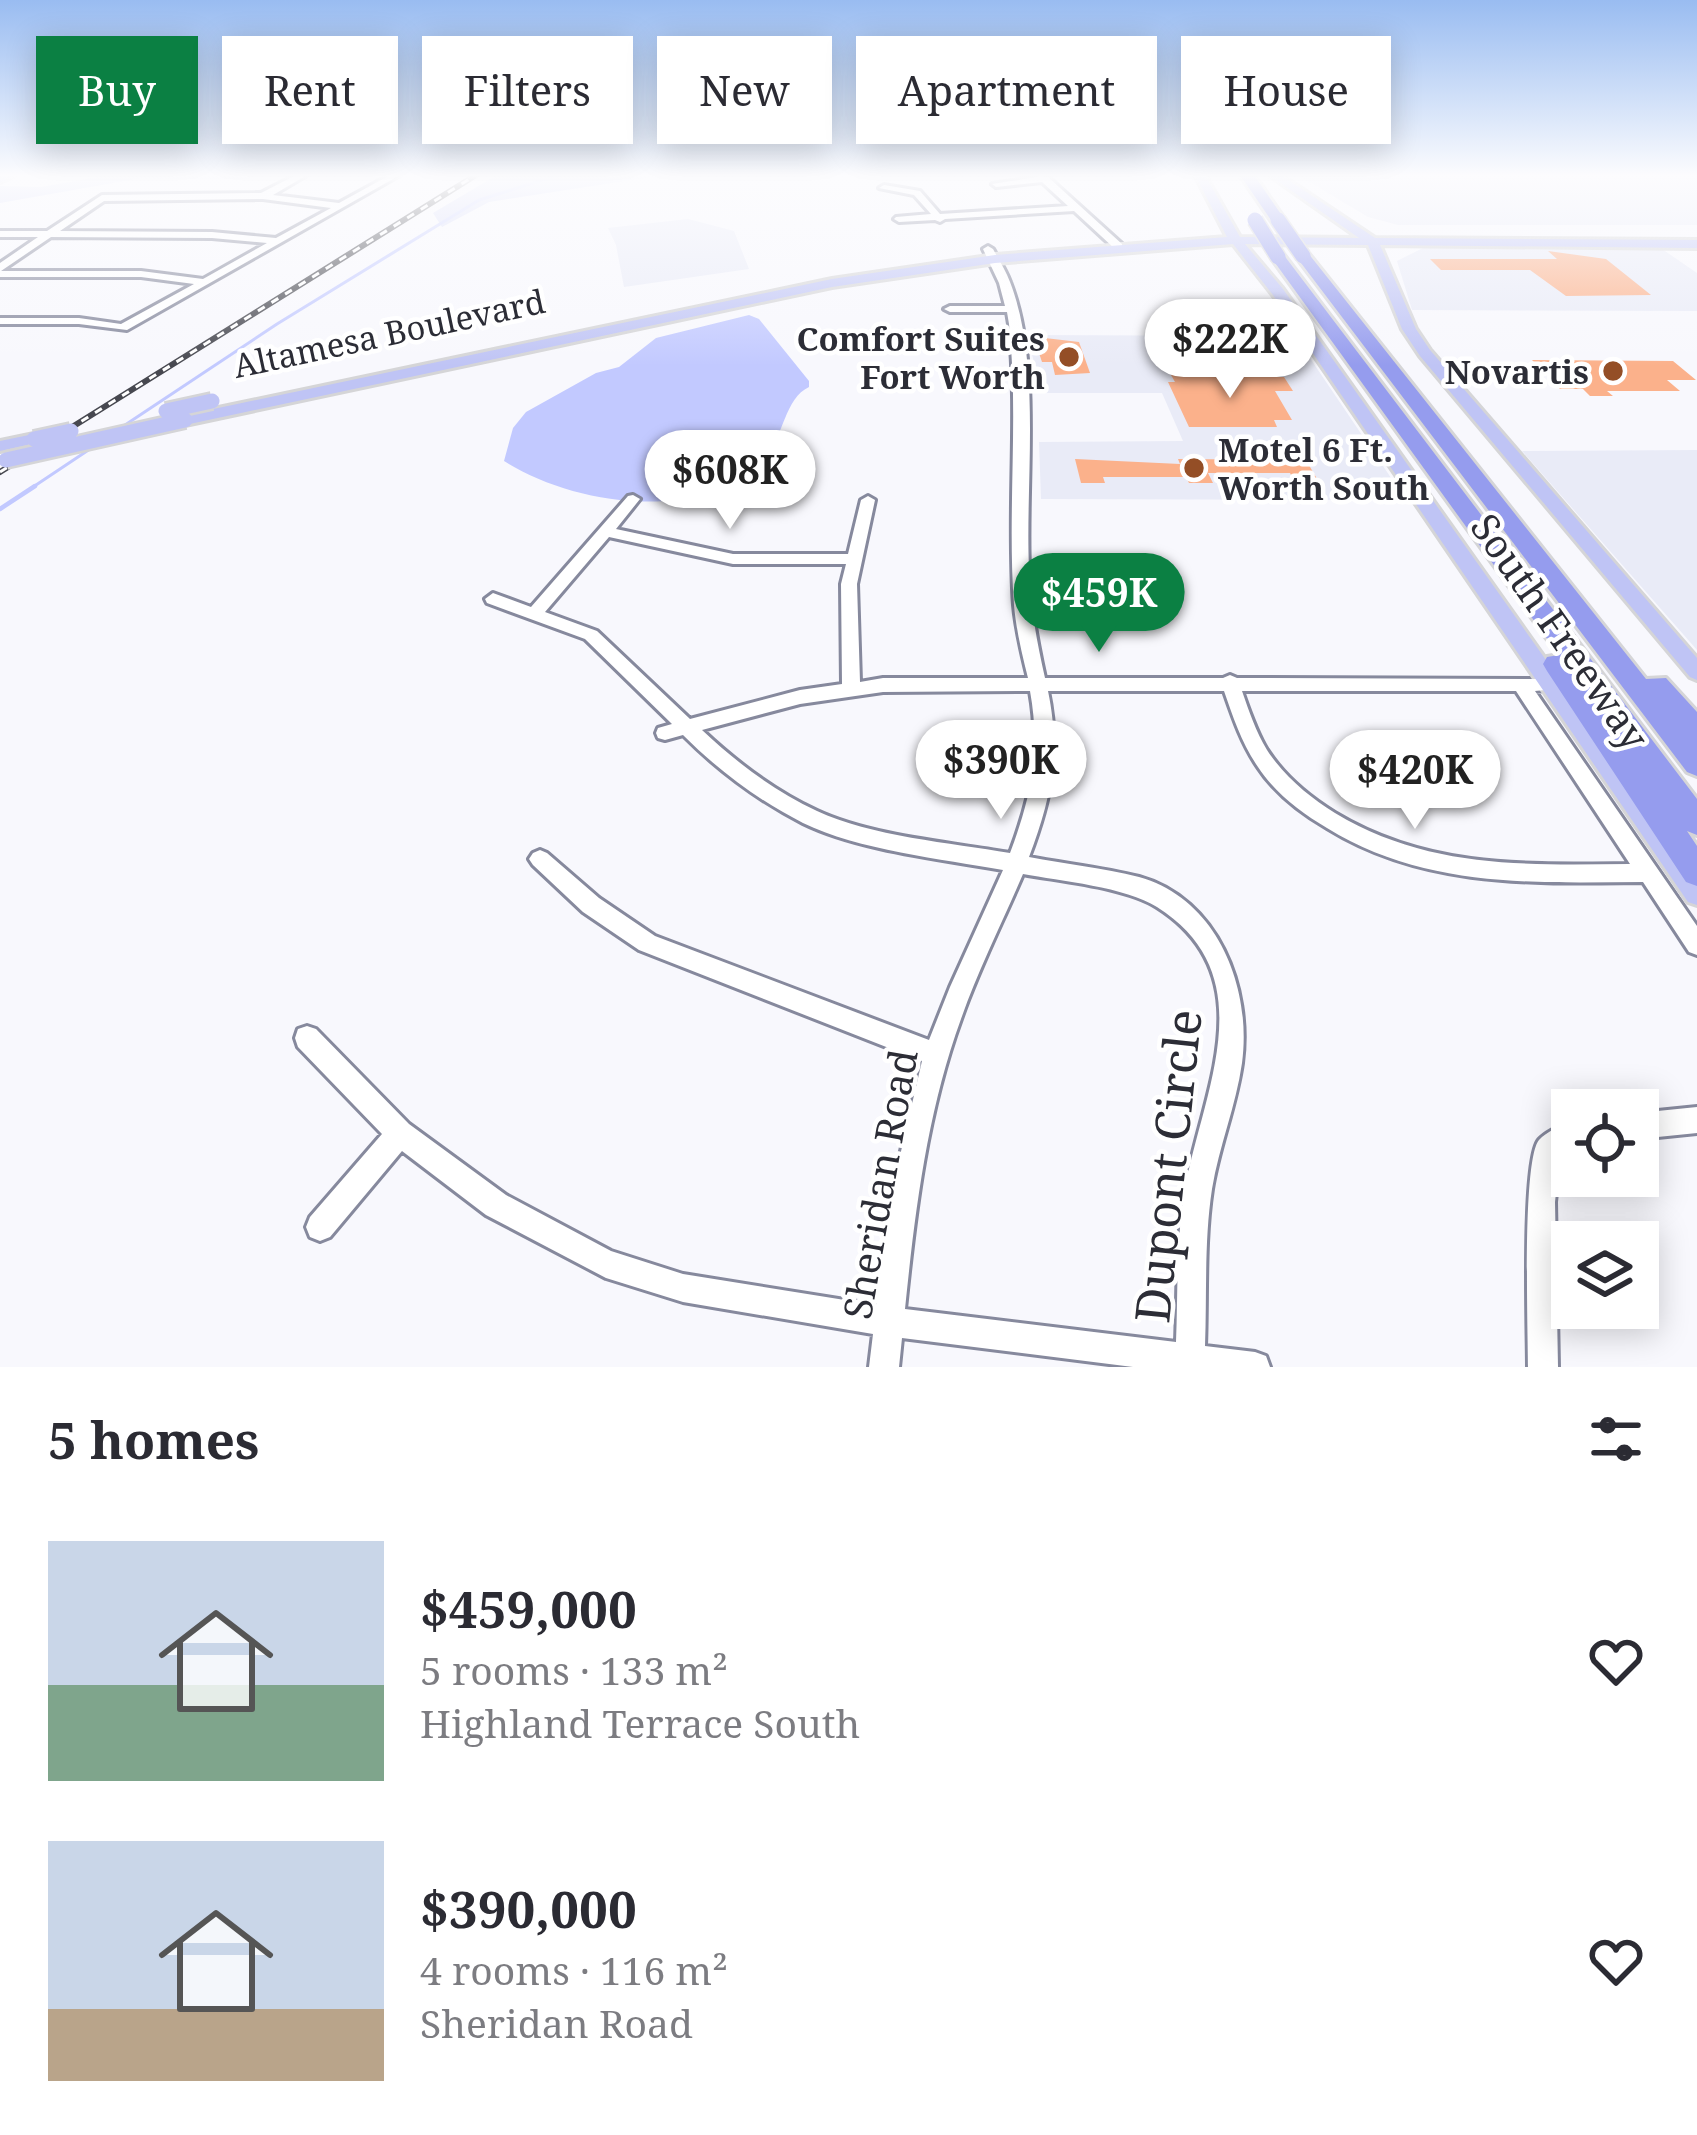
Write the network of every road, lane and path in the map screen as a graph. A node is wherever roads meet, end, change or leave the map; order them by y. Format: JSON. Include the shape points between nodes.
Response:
{"nodes":[{"id":1,"x":42,"y":239,"type":"edge"},
{"id":2,"x":252,"y":239,"type":"edge"},
{"id":3,"x":279,"y":239,"type":"edge"},
{"id":4,"x":1111,"y":239,"type":"edge"},
{"id":5,"x":1157,"y":239,"type":"edge"},
{"id":6,"x":1203,"y":239,"type":"edge"},
{"id":7,"x":1238,"y":239,"type":"edge"},
{"id":8,"x":1267,"y":239,"type":"edge"},
{"id":9,"x":1292,"y":239,"type":"edge"},
{"id":10,"x":1312,"y":239,"type":"edge"},
{"id":11,"x":1365,"y":239,"type":"edge"},
{"id":12,"x":1387,"y":239,"type":"edge"},
{"id":13,"x":1495,"y":239,"type":"edge"},
{"id":14,"x":275,"y":241,"type":"junction"},
{"id":15,"x":1114,"y":242,"type":"junction"},
{"id":16,"x":1375,"y":249,"type":"junction"},
{"id":17,"x":991,"y":254,"type":"junction"},
{"id":18,"x":1256,"y":262,"type":"junction"},
{"id":19,"x":0,"y":271,"type":"edge"},
{"id":20,"x":204,"y":282,"type":"junction"},
{"id":21,"x":950,"y":309,"type":"dead end"},
{"id":22,"x":1010,"y":309,"type":"junction"},
{"id":23,"x":0,"y":321,"type":"edge"},
{"id":24,"x":1362,"y":374,"type":"junction"},
{"id":25,"x":2,"y":456,"type":"edge"},
{"id":26,"x":1472,"y":478,"type":"junction"},
{"id":27,"x":633,"y":499,"type":"dead end"},
{"id":28,"x":868,"y":500,"type":"dead end"},
{"id":29,"x":605,"y":531,"type":"junction"},
{"id":30,"x":852,"y":559,"type":"junction"},
{"id":31,"x":493,"y":599,"type":"dead end"},
{"id":32,"x":536,"y":612,"type":"junction"},
{"id":33,"x":1697,"y":672,"type":"edge"},
{"id":34,"x":1036,"y":682,"type":"junction"},
{"id":35,"x":1230,"y":682,"type":"junction"},
{"id":36,"x":1521,"y":684,"type":"junction"},
{"id":37,"x":1549,"y":684,"type":"junction"},
{"id":38,"x":851,"y":688,"type":"junction"},
{"id":39,"x":676,"y":730,"type":"junction"},
{"id":40,"x":1697,"y":731,"type":"edge"},
{"id":41,"x":1697,"y":764,"type":"edge"},
{"id":42,"x":1697,"y":822,"type":"edge"},
{"id":43,"x":540,"y":859,"type":"dead end"},
{"id":44,"x":1015,"y":864,"type":"junction"},
{"id":45,"x":1697,"y":872,"type":"edge"},
{"id":46,"x":1648,"y":873,"type":"junction"},
{"id":47,"x":1697,"y":894,"type":"edge"},
{"id":48,"x":1697,"y":945,"type":"edge"},
{"id":49,"x":308,"y":1038,"type":"dead end"},
{"id":50,"x":938,"y":1055,"type":"junction"},
{"id":51,"x":1697,"y":1120,"type":"edge"},
{"id":52,"x":1659,"y":1124,"type":"edge"},
{"id":53,"x":400,"y":1133,"type":"junction"},
{"id":54,"x":1551,"y":1147,"type":"edge"},
{"id":55,"x":320,"y":1227,"type":"dead end"},
{"id":56,"x":889,"y":1322,"type":"junction"},
{"id":57,"x":1190,"y":1358,"type":"junction"},
{"id":58,"x":884,"y":1367,"type":"edge"},
{"id":59,"x":1255,"y":1367,"type":"edge"},
{"id":60,"x":1544,"y":1367,"type":"edge"}],
"edges":[{"from":1,"to":19,"type":"street"},
{"from":2,"to":14,"type":"street"},
{"from":3,"to":14,"type":"street"},
{"from":4,"to":15,"type":"street"},
{"from":5,"to":15,"type":"main road","name":"Altamesa Boulevard"},
{"from":6,"to":18,"type":"main road"},
{"from":7,"to":18,"type":"main road","name":"South Freeway"},
{"from":8,"to":24,"type":"highway","name":"South Freeway","bridge":true},
{"from":9,"to":26,"type":"highway","name":"South Freeway","bridge":true},
{"from":10,"to":16,"type":"main road","name":"Altamesa Boulevard"},
{"from":11,"to":16,"type":"main road"},
{"from":12,"to":16,"type":"main road","name":"Altamesa Boulevard"},
{"from":13,"to":16,"type":"main road"},
{"from":14,"to":20,"type":"street"},
{"from":15,"to":17,"type":"main road","name":"Altamesa Boulevard"},
{"from":16,"to":18,"type":"main road","via":[[1265,248]]},
{"from":16,"to":33,"type":"main road","name":"South Freeway","via":[[1425,353]]},
{"from":17,"to":22,"type":"street","name":"Sheridan Road"},
{"from":17,"to":25,"type":"main road","name":"Altamesa Boulevard","bridge":true},
{"from":17,"to":25,"type":"main road","name":"Altamesa Boulevard","bridge":true,"via":[[811,276],[34,439]]},
{"from":18,"to":37,"type":"main road","name":"South Freeway"},
{"from":19,"to":20,"type":"street"},
{"from":20,"to":23,"type":"street","via":[[123,328]]},
{"from":21,"to":22,"type":"street"},
{"from":22,"to":34,"type":"street","name":"Sheridan Road","via":[[1021,424],[1017,542]]},
{"from":24,"to":42,"type":"highway","name":"South Freeway"},
{"from":24,"to":45,"type":"highway","via":[[1359,384]]},
{"from":26,"to":40,"type":"highway"},
{"from":26,"to":41,"type":"highway","name":"South Freeway"},
{"from":27,"to":29,"type":"street"},
{"from":28,"to":30,"type":"street"},
{"from":29,"to":30,"type":"street","via":[[733,559]]},
{"from":29,"to":32,"type":"street"},
{"from":30,"to":38,"type":"street"},
{"from":31,"to":32,"type":"street","name":"Dupont Circle"},
{"from":32,"to":39,"type":"street","name":"Dupont Circle","via":[[603,644]]},
{"from":34,"to":35,"type":"street"},
{"from":34,"to":38,"type":"street"},
{"from":34,"to":44,"type":"street","name":"Sheridan Road","via":[[1045,766]]},
{"from":35,"to":36,"type":"street"},
{"from":35,"to":46,"type":"street","via":[[1265,764],[1364,841],[1460,871]]},
{"from":36,"to":37,"type":"street"},
{"from":36,"to":46,"type":"street"},
{"from":37,"to":47,"type":"main road","name":"South Freeway"},
{"from":38,"to":39,"type":"street"},
{"from":39,"to":44,"type":"street","name":"Dupont Circle","via":[[812,818]]},
{"from":43,"to":50,"type":"street","via":[[647,943]]},
{"from":44,"to":50,"type":"street","name":"Sheridan Road"},
{"from":44,"to":57,"type":"street","name":"Dupont Circle","via":[[1163,897],[1201,928],[1218,959],[1231,1009],[1230,1062],[1198,1193]]},
{"from":46,"to":48,"type":"street"},
{"from":49,"to":53,"type":"street"},
{"from":50,"to":56,"type":"street","name":"Sheridan Road","via":[[904,1203]]},
{"from":51,"to":52,"type":"street"},
{"from":53,"to":55,"type":"street"},
{"from":53,"to":56,"type":"street","via":[[496,1204],[606,1264],[683,1288]]},
{"from":54,"to":60,"type":"street","via":[[1541,1202]]},
{"from":56,"to":57,"type":"street"},
{"from":56,"to":58,"type":"street","name":"Sheridan Road"},
{"from":57,"to":59,"type":"street"}]}
